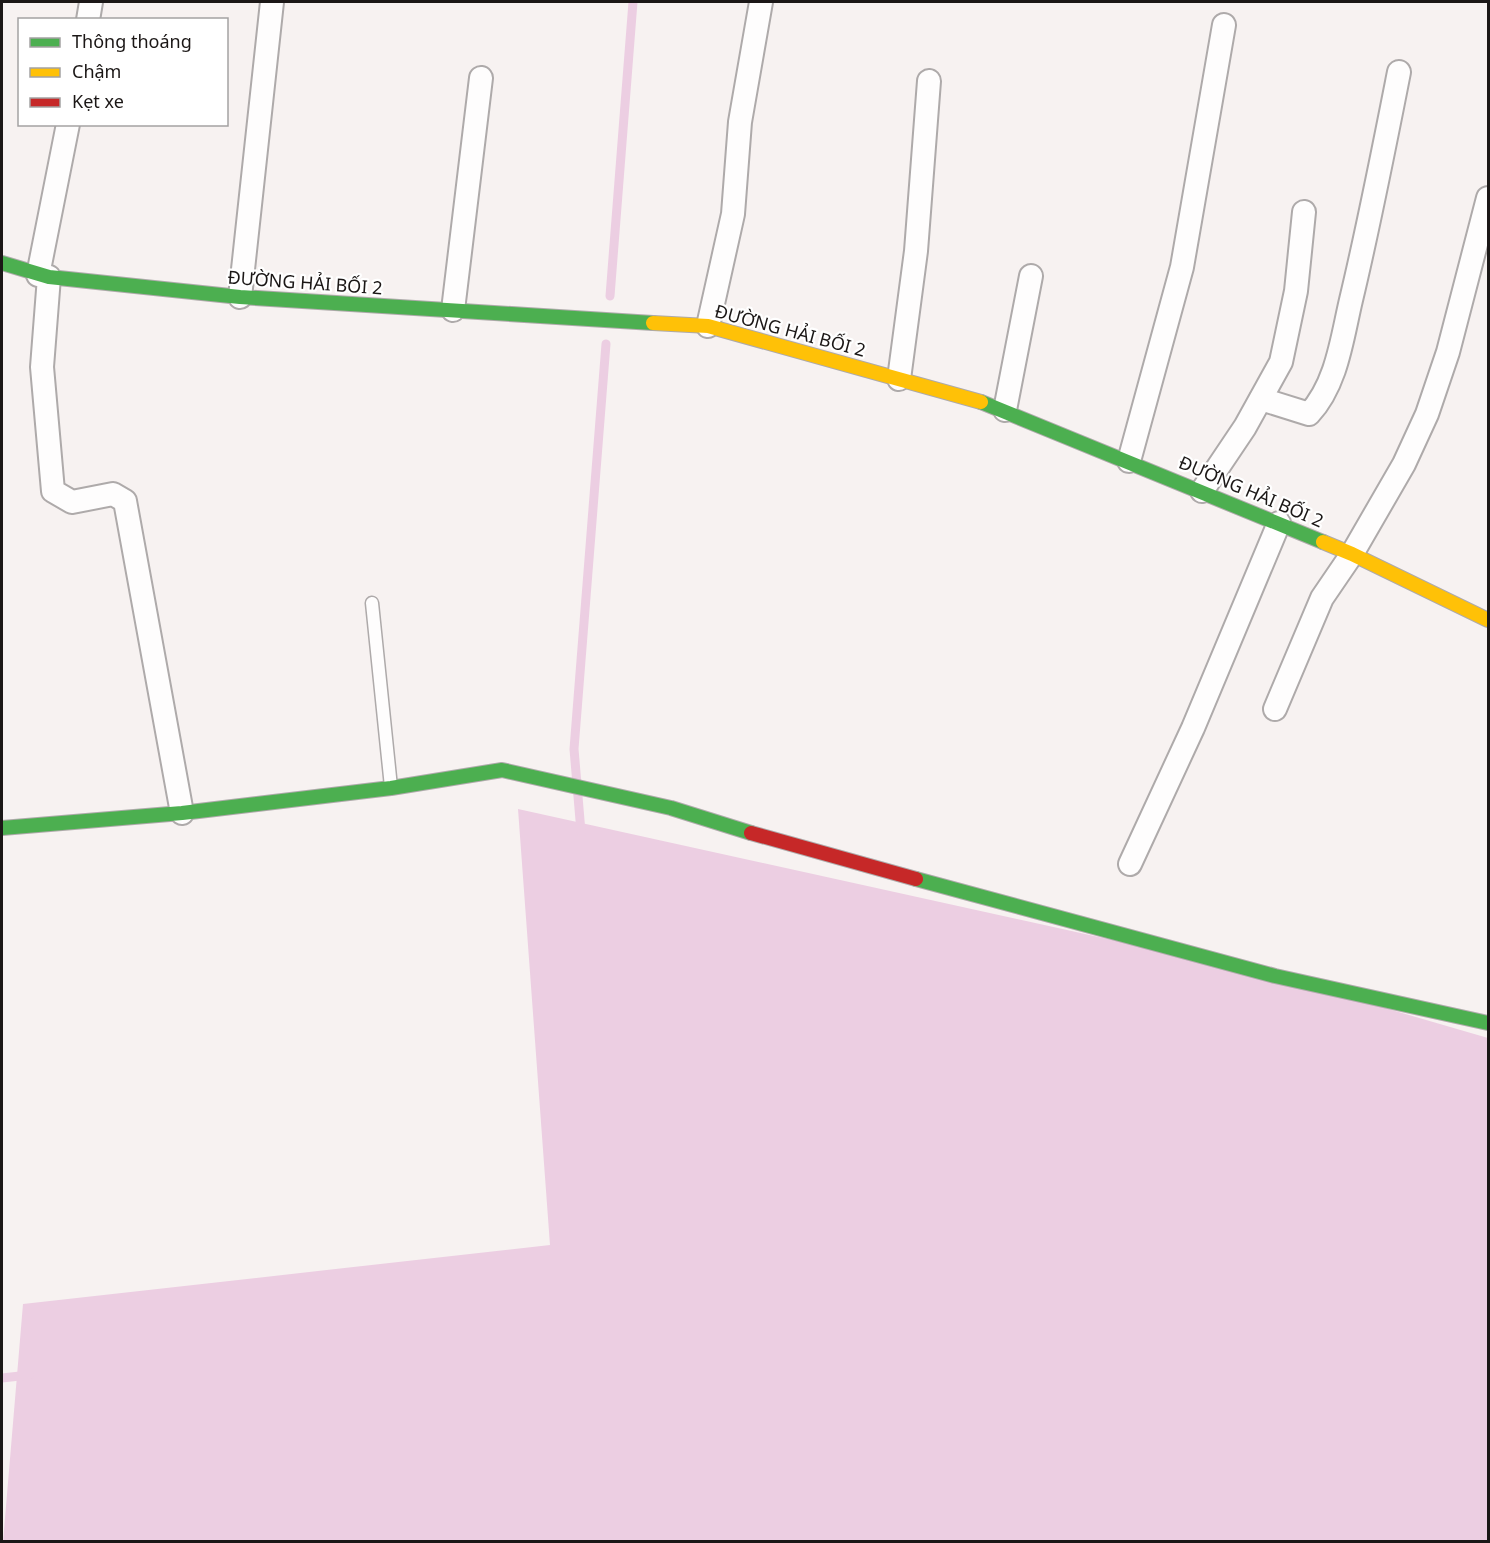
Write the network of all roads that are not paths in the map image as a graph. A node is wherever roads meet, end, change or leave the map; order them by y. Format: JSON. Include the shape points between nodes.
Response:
{"nodes":[{"id":1,"x":91,"y":2,"type":"edge"},
{"id":2,"x":272,"y":2,"type":"edge"},
{"id":3,"x":761,"y":2,"type":"edge"},
{"id":4,"x":88,"y":18,"type":"edge"},
{"id":5,"x":1224,"y":25,"type":"dead end"},
{"id":6,"x":1399,"y":72,"type":"dead end"},
{"id":7,"x":481,"y":78,"type":"dead end"},
{"id":8,"x":929,"y":81,"type":"dead end"},
{"id":9,"x":68,"y":126,"type":"edge"},
{"id":10,"x":1488,"y":198,"type":"edge"},
{"id":11,"x":1304,"y":212,"type":"dead end"},
{"id":12,"x":2,"y":263,"type":"edge"},
{"id":13,"x":43,"y":276,"type":"junction"},
{"id":14,"x":1031,"y":276,"type":"dead end"},
{"id":15,"x":240,"y":297,"type":"junction"},
{"id":16,"x":453,"y":310,"type":"junction"},
{"id":17,"x":708,"y":326,"type":"junction"},
{"id":18,"x":899,"y":379,"type":"junction"},
{"id":19,"x":1260,"y":399,"type":"junction"},
{"id":20,"x":1005,"y":410,"type":"junction"},
{"id":21,"x":1129,"y":461,"type":"junction"},
{"id":22,"x":1202,"y":491,"type":"junction"},
{"id":23,"x":1279,"y":523,"type":"junction"},
{"id":24,"x":1353,"y":554,"type":"junction"},
{"id":25,"x":372,"y":603,"type":"dead end"},
{"id":26,"x":1488,"y":620,"type":"edge"},
{"id":27,"x":1275,"y":709,"type":"dead end"},
{"id":28,"x":391,"y":788,"type":"junction"},
{"id":29,"x":182,"y":813,"type":"junction"},
{"id":30,"x":2,"y":828,"type":"edge"},
{"id":31,"x":1130,"y":864,"type":"dead end"},
{"id":32,"x":1488,"y":1023,"type":"edge"}],
"edges":[{"from":1,"to":4,"type":"street"},
{"from":2,"to":15,"type":"street"},
{"from":3,"to":17,"type":"street","via":[[740,122],[733,214]]},
{"from":5,"to":21,"type":"street","via":[[1182,267]]},
{"from":6,"to":19,"type":"street","via":[[1366,236],[1332,376],[1309,414]]},
{"from":7,"to":16,"type":"street"},
{"from":8,"to":18,"type":"street","via":[[916,251]]},
{"from":9,"to":13,"type":"street"},
{"from":10,"to":24,"type":"street","via":[[1428,414]]},
{"from":11,"to":19,"type":"street","via":[[1296,291],[1281,362]]},
{"from":12,"to":13,"type":"street","name":"ĐƯỜNG HẢI BỐI 2"},
{"from":13,"to":15,"type":"street","name":"ĐƯỜNG HẢI BỐI 2"},
{"from":13,"to":29,"type":"street","via":[[42,367],[53,491],[72,502],[113,494],[125,501]]},
{"from":14,"to":20,"type":"street"},
{"from":15,"to":16,"type":"street","name":"ĐƯỜNG HẢI BỐI 2"},
{"from":16,"to":17,"type":"street","name":"ĐƯỜNG HẢI BỐI 2"},
{"from":17,"to":18,"type":"street","name":"ĐƯỜNG HẢI BỐI 2"},
{"from":18,"to":20,"type":"street","name":"ĐƯỜNG HẢI BỐI 2"},
{"from":19,"to":22,"type":"street"},
{"from":20,"to":21,"type":"street","name":"ĐƯỜNG HẢI BỐI 2"},
{"from":21,"to":22,"type":"street","name":"ĐƯỜNG HẢI BỐI 2"},
{"from":22,"to":23,"type":"street","name":"ĐƯỜNG HẢI BỐI 2"},
{"from":23,"to":24,"type":"street","name":"ĐƯỜNG HẢI BỐI 2"},
{"from":23,"to":31,"type":"street"},
{"from":24,"to":26,"type":"street","name":"ĐƯỜNG HẢI BỐI 2"},
{"from":24,"to":27,"type":"street","via":[[1322,598]]},
{"from":25,"to":28,"type":"lane"},
{"from":28,"to":29,"type":"street"},
{"from":28,"to":32,"type":"street","via":[[502,770],[671,808],[808,850],[1275,976]]},
{"from":29,"to":30,"type":"street"}]}
